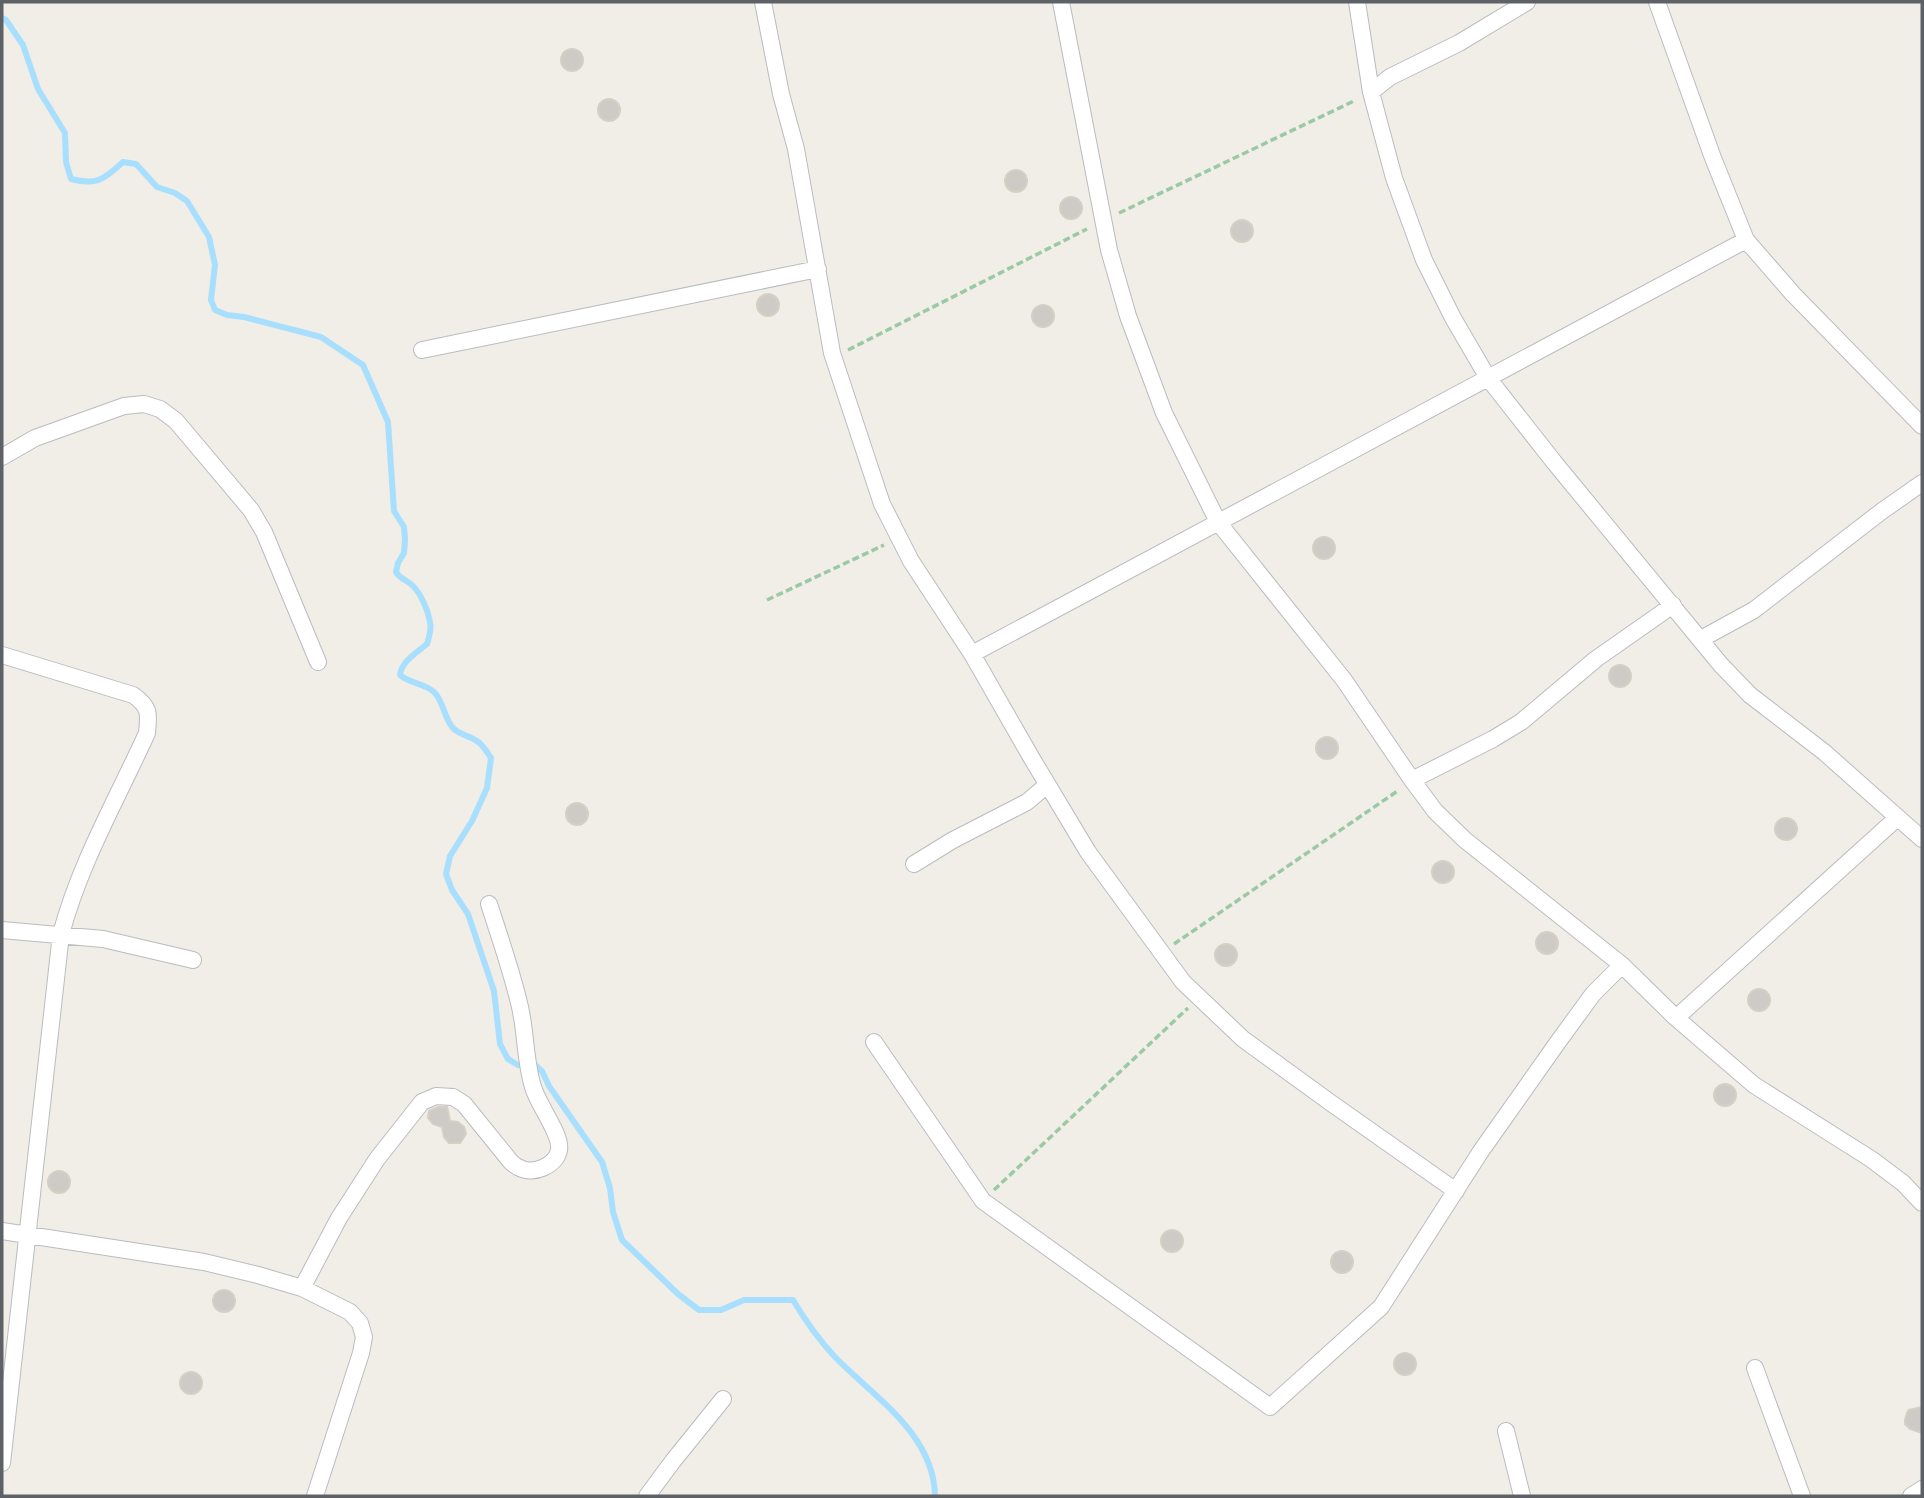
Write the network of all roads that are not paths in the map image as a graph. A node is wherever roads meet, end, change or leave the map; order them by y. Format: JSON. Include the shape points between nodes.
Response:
{"nodes":[{"id":1,"x":763,"y":2,"type":"edge"},
{"id":2,"x":1061,"y":2,"type":"edge"},
{"id":3,"x":1357,"y":2,"type":"edge"},
{"id":4,"x":1527,"y":2,"type":"edge"},
{"id":5,"x":1657,"y":2,"type":"edge"},
{"id":6,"x":1371,"y":92,"type":"junction"},
{"id":7,"x":1746,"y":240,"type":"junction"},
{"id":8,"x":818,"y":269,"type":"junction"},
{"id":9,"x":422,"y":350,"type":"dead end"},
{"id":10,"x":1488,"y":378,"type":"junction"},
{"id":11,"x":1922,"y":426,"type":"edge"},
{"id":12,"x":2,"y":457,"type":"edge"},
{"id":13,"x":1922,"y":483,"type":"edge"},
{"id":14,"x":1218,"y":522,"type":"junction"},
{"id":15,"x":1673,"y":605,"type":"junction"},
{"id":16,"x":1701,"y":639,"type":"junction"},
{"id":17,"x":972,"y":654,"type":"junction"},
{"id":18,"x":2,"y":655,"type":"edge"},
{"id":19,"x":318,"y":662,"type":"dead end"},
{"id":20,"x":1412,"y":780,"type":"junction"},
{"id":21,"x":1047,"y":785,"type":"junction"},
{"id":22,"x":1896,"y":818,"type":"junction"},
{"id":23,"x":1922,"y":839,"type":"edge"},
{"id":24,"x":914,"y":864,"type":"dead end"},
{"id":25,"x":489,"y":904,"type":"dead end"},
{"id":26,"x":2,"y":930,"type":"edge"},
{"id":27,"x":61,"y":934,"type":"junction"},
{"id":28,"x":193,"y":960,"type":"dead end"},
{"id":29,"x":1622,"y":965,"type":"junction"},
{"id":30,"x":1676,"y":1018,"type":"junction"},
{"id":31,"x":874,"y":1042,"type":"dead end"},
{"id":32,"x":1456,"y":1191,"type":"junction"},
{"id":33,"x":1922,"y":1203,"type":"edge"},
{"id":34,"x":2,"y":1231,"type":"edge"},
{"id":35,"x":28,"y":1234,"type":"junction"},
{"id":36,"x":302,"y":1288,"type":"junction"},
{"id":37,"x":1755,"y":1368,"type":"dead end"},
{"id":38,"x":723,"y":1399,"type":"dead end"},
{"id":39,"x":1506,"y":1431,"type":"dead end"},
{"id":40,"x":2,"y":1463,"type":"edge"},
{"id":41,"x":1922,"y":1489,"type":"edge"},
{"id":42,"x":315,"y":1496,"type":"edge"},
{"id":43,"x":647,"y":1496,"type":"edge"},
{"id":44,"x":1522,"y":1496,"type":"edge"},
{"id":45,"x":1802,"y":1496,"type":"edge"},
{"id":46,"x":1911,"y":1496,"type":"edge"}],
"edges":[{"from":1,"to":8,"type":"street"},
{"from":2,"to":14,"type":"street","via":[[1109,250],[1128,316],[1164,414]]},
{"from":3,"to":6,"type":"street"},
{"from":4,"to":6,"type":"street"},
{"from":5,"to":7,"type":"street"},
{"from":6,"to":10,"type":"street","via":[[1394,178],[1424,260]]},
{"from":7,"to":10,"type":"street"},
{"from":7,"to":11,"type":"street"},
{"from":8,"to":9,"type":"street"},
{"from":8,"to":17,"type":"street","via":[[832,352],[882,504],[911,561]]},
{"from":10,"to":14,"type":"street"},
{"from":10,"to":15,"type":"street"},
{"from":12,"to":19,"type":"street","via":[[35,438],[124,406],[144,404],[160,409],[176,421],[251,510]]},
{"from":13,"to":16,"type":"street","via":[[1754,610]]},
{"from":14,"to":17,"type":"street"},
{"from":14,"to":20,"type":"street","via":[[1344,680]]},
{"from":15,"to":16,"type":"street"},
{"from":15,"to":20,"type":"street","via":[[1596,659],[1521,722]]},
{"from":16,"to":22,"type":"street","via":[[1750,695],[1824,752]]},
{"from":17,"to":21,"type":"street"},
{"from":18,"to":27,"type":"street","via":[[133,695],[149,713],[147,733],[90,852]]},
{"from":20,"to":29,"type":"street","via":[[1465,841]]},
{"from":21,"to":24,"type":"street","via":[[1027,802]]},
{"from":21,"to":32,"type":"street","via":[[1088,852],[1200,998],[1243,1039]]},
{"from":22,"to":23,"type":"street"},
{"from":22,"to":30,"type":"street"},
{"from":25,"to":36,"type":"street","via":[[520,1008],[531,1084],[558,1137],[556,1158],[548,1166],[521,1169],[464,1104],[453,1097],[436,1096],[422,1102],[377,1159]]},
{"from":26,"to":27,"type":"street"},
{"from":27,"to":28,"type":"street"},
{"from":27,"to":35,"type":"street"},
{"from":29,"to":30,"type":"street"},
{"from":29,"to":32,"type":"street","via":[[1565,1032]]},
{"from":30,"to":33,"type":"street","via":[[1754,1084],[1871,1159]]},
{"from":31,"to":32,"type":"street","via":[[983,1201],[1270,1407],[1381,1307]]},
{"from":34,"to":35,"type":"street"},
{"from":35,"to":36,"type":"street","via":[[204,1262]]},
{"from":35,"to":40,"type":"street"},
{"from":36,"to":42,"type":"street","via":[[350,1312],[364,1337]]},
{"from":37,"to":45,"type":"street"},
{"from":38,"to":43,"type":"street"},
{"from":39,"to":44,"type":"street"},
{"from":41,"to":46,"type":"street"}]}
